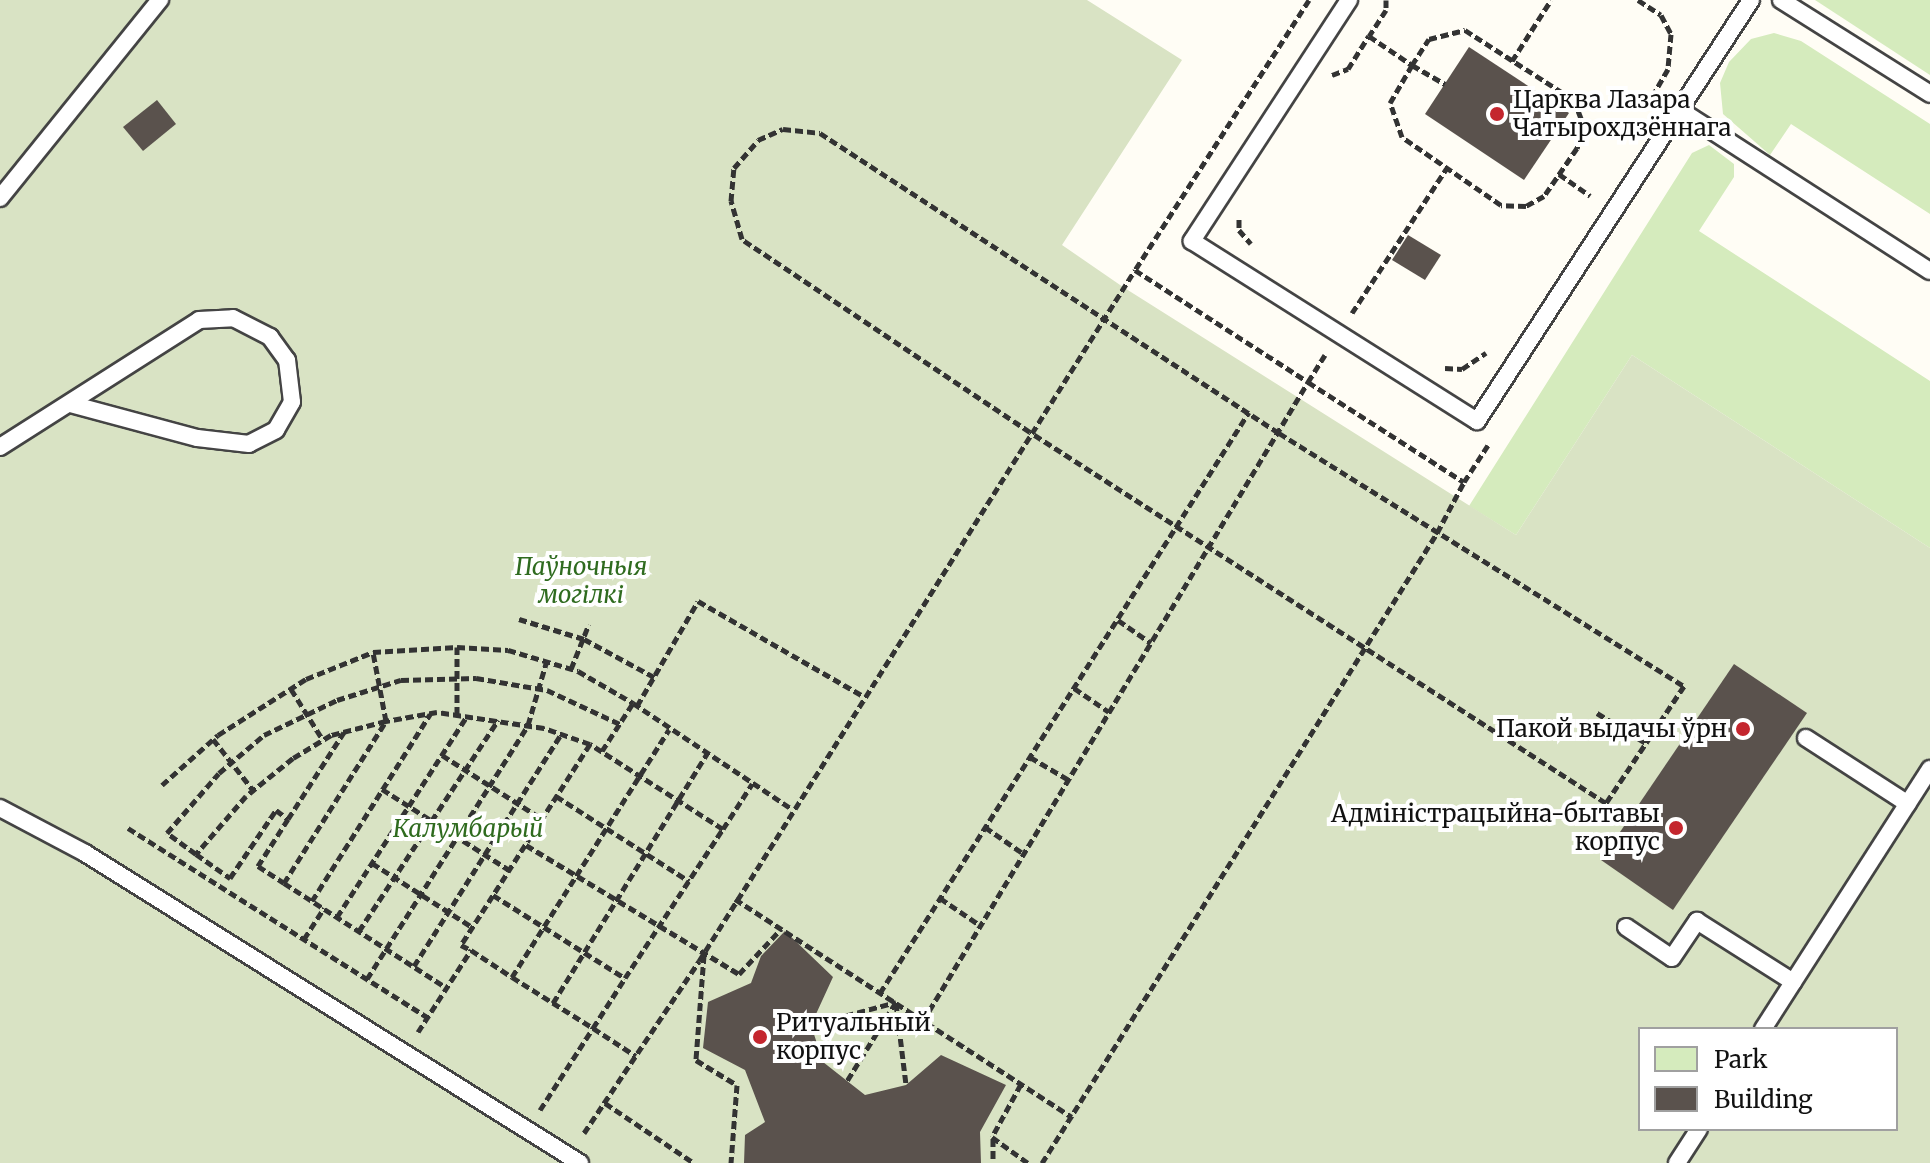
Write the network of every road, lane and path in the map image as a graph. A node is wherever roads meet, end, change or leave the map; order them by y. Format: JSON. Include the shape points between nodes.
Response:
{"nodes":[{"id":1,"x":160,"y":0,"type":"edge"},
{"id":2,"x":1386,"y":0,"type":"edge"},
{"id":3,"x":1551,"y":0,"type":"edge"},
{"id":4,"x":1638,"y":0,"type":"edge"},
{"id":5,"x":1751,"y":0,"type":"edge"},
{"id":6,"x":1781,"y":0,"type":"edge"},
{"id":7,"x":1344,"y":2,"type":"edge"},
{"id":8,"x":1369,"y":36,"type":"junction"},
{"id":9,"x":1512,"y":61,"type":"junction"},
{"id":10,"x":1412,"y":65,"type":"junction"},
{"id":11,"x":1326,"y":77,"type":"dead end"},
{"id":12,"x":1445,"y":84,"type":"dead end"},
{"id":13,"x":1930,"y":94,"type":"edge"},
{"id":14,"x":1648,"y":103,"type":"dead end"},
{"id":15,"x":1680,"y":110,"type":"junction"},
{"id":16,"x":1447,"y":168,"type":"junction"},
{"id":17,"x":1559,"y":174,"type":"junction"},
{"id":18,"x":1598,"y":183,"type":"dead end"},
{"id":19,"x":1590,"y":196,"type":"junction"},
{"id":20,"x":0,"y":198,"type":"edge"},
{"id":21,"x":1582,"y":207,"type":"dead end"},
{"id":22,"x":1239,"y":215,"type":"dead end"},
{"id":23,"x":1262,"y":250,"type":"dead end"},
{"id":24,"x":1135,"y":270,"type":"dead end"},
{"id":25,"x":1930,"y":271,"type":"edge"},
{"id":26,"x":1340,"y":302,"type":"dead end"},
{"id":27,"x":1353,"y":310,"type":"junction"},
{"id":28,"x":1104,"y":316,"type":"junction"},
{"id":29,"x":1366,"y":319,"type":"dead end"},
{"id":30,"x":1496,"y":339,"type":"dead end"},
{"id":31,"x":1442,"y":368,"type":"dead end"},
{"id":32,"x":70,"y":404,"type":"junction"},
{"id":33,"x":1249,"y":412,"type":"junction"},
{"id":34,"x":1030,"y":432,"type":"junction"},
{"id":35,"x":1279,"y":433,"type":"junction"},
{"id":36,"x":1490,"y":442,"type":"dead end"},
{"id":37,"x":0,"y":447,"type":"edge"},
{"id":38,"x":1464,"y":482,"type":"junction"},
{"id":39,"x":1178,"y":527,"type":"junction"},
{"id":40,"x":1437,"y":533,"type":"junction"},
{"id":41,"x":1209,"y":546,"type":"junction"},
{"id":42,"x":519,"y":619,"type":"dead end"},
{"id":43,"x":1118,"y":620,"type":"junction"},
{"id":44,"x":589,"y":624,"type":"dead end"},
{"id":45,"x":584,"y":639,"type":"junction"},
{"id":46,"x":1151,"y":643,"type":"junction"},
{"id":47,"x":1366,"y":645,"type":"junction"},
{"id":48,"x":457,"y":647,"type":"junction"},
{"id":49,"x":373,"y":652,"type":"junction"},
{"id":50,"x":547,"y":660,"type":"junction"},
{"id":51,"x":571,"y":669,"type":"junction"},
{"id":52,"x":654,"y":677,"type":"junction"},
{"id":53,"x":457,"y":679,"type":"junction"},
{"id":54,"x":379,"y":687,"type":"junction"},
{"id":55,"x":1074,"y":688,"type":"junction"},
{"id":56,"x":291,"y":689,"type":"junction"},
{"id":57,"x":539,"y":689,"type":"junction"},
{"id":58,"x":863,"y":696,"type":"junction"},
{"id":59,"x":635,"y":705,"type":"junction"},
{"id":60,"x":1109,"y":712,"type":"junction"},
{"id":61,"x":1597,"y":713,"type":"dead end"},
{"id":62,"x":307,"y":714,"type":"junction"},
{"id":63,"x":430,"y":714,"type":"junction"},
{"id":64,"x":457,"y":715,"type":"junction"},
{"id":65,"x":467,"y":716,"type":"junction"},
{"id":66,"x":498,"y":720,"type":"junction"},
{"id":67,"x":386,"y":721,"type":"junction"},
{"id":68,"x":620,"y":724,"type":"junction"},
{"id":69,"x":528,"y":725,"type":"junction"},
{"id":70,"x":669,"y":730,"type":"junction"},
{"id":71,"x":344,"y":732,"type":"junction"},
{"id":72,"x":561,"y":734,"type":"junction"},
{"id":73,"x":1806,"y":738,"type":"dead end"},
{"id":74,"x":213,"y":739,"type":"junction"},
{"id":75,"x":323,"y":740,"type":"junction"},
{"id":76,"x":1646,"y":743,"type":"junction"},
{"id":77,"x":590,"y":744,"type":"junction"},
{"id":78,"x":602,"y":751,"type":"junction"},
{"id":79,"x":707,"y":754,"type":"junction"},
{"id":80,"x":442,"y":755,"type":"junction"},
{"id":81,"x":1030,"y":757,"type":"junction"},
{"id":82,"x":231,"y":763,"type":"junction"},
{"id":83,"x":466,"y":769,"type":"junction"},
{"id":84,"x":1930,"y":769,"type":"edge"},
{"id":85,"x":640,"y":776,"type":"junction"},
{"id":86,"x":1069,"y":780,"type":"junction"},
{"id":87,"x":752,"y":784,"type":"junction"},
{"id":88,"x":162,"y":785,"type":"dead end"},
{"id":89,"x":490,"y":785,"type":"junction"},
{"id":90,"x":382,"y":789,"type":"junction"},
{"id":91,"x":253,"y":790,"type":"junction"},
{"id":92,"x":556,"y":796,"type":"junction"},
{"id":93,"x":678,"y":801,"type":"junction"},
{"id":94,"x":517,"y":803,"type":"junction"},
{"id":95,"x":1908,"y":804,"type":"junction"},
{"id":96,"x":409,"y":806,"type":"junction"},
{"id":97,"x":0,"y":808,"type":"edge"},
{"id":98,"x":792,"y":809,"type":"junction"},
{"id":99,"x":288,"y":819,"type":"junction"},
{"id":100,"x":542,"y":819,"type":"junction"},
{"id":101,"x":432,"y":821,"type":"junction"},
{"id":102,"x":985,"y":827,"type":"junction"},
{"id":103,"x":128,"y":828,"type":"dead end"},
{"id":104,"x":607,"y":828,"type":"junction"},
{"id":105,"x":723,"y":829,"type":"junction"},
{"id":106,"x":457,"y":837,"type":"junction"},
{"id":107,"x":526,"y":845,"type":"junction"},
{"id":108,"x":646,"y":853,"type":"junction"},
{"id":109,"x":196,"y":854,"type":"junction"},
{"id":110,"x":1024,"y":854,"type":"junction"},
{"id":111,"x":485,"y":855,"type":"junction"},
{"id":112,"x":372,"y":863,"type":"junction"},
{"id":113,"x":509,"y":870,"type":"junction"},
{"id":114,"x":576,"y":876,"type":"junction"},
{"id":115,"x":394,"y":877,"type":"junction"},
{"id":116,"x":689,"y":881,"type":"junction"},
{"id":117,"x":284,"y":883,"type":"junction"},
{"id":118,"x":421,"y":894,"type":"junction"},
{"id":119,"x":493,"y":895,"type":"junction"},
{"id":120,"x":940,"y":898,"type":"junction"},
{"id":121,"x":735,"y":899,"type":"junction"},
{"id":122,"x":312,"y":901,"type":"junction"},
{"id":123,"x":616,"y":901,"type":"junction"},
{"id":124,"x":324,"y":908,"type":"junction"},
{"id":125,"x":449,"y":912,"type":"junction"},
{"id":126,"x":337,"y":917,"type":"junction"},
{"id":127,"x":981,"y":926,"type":"junction"},
{"id":128,"x":544,"y":927,"type":"junction"},
{"id":129,"x":1626,"y":927,"type":"dead end"},
{"id":130,"x":472,"y":928,"type":"junction"},
{"id":131,"x":658,"y":928,"type":"junction"},
{"id":132,"x":781,"y":929,"type":"junction"},
{"id":133,"x":359,"y":931,"type":"junction"},
{"id":134,"x":304,"y":939,"type":"junction"},
{"id":135,"x":386,"y":948,"type":"junction"},
{"id":136,"x":471,"y":950,"type":"junction"},
{"id":137,"x":584,"y":953,"type":"junction"},
{"id":138,"x":704,"y":954,"type":"junction"},
{"id":139,"x":414,"y":966,"type":"junction"},
{"id":140,"x":512,"y":977,"type":"junction"},
{"id":141,"x":625,"y":978,"type":"junction"},
{"id":142,"x":367,"y":979,"type":"junction"},
{"id":143,"x":1793,"y":982,"type":"junction"},
{"id":144,"x":447,"y":988,"type":"junction"},
{"id":145,"x":880,"y":993,"type":"junction"},
{"id":146,"x":896,"y":1002,"type":"junction"},
{"id":147,"x":553,"y":1003,"type":"junction"},
{"id":148,"x":428,"y":1018,"type":"junction"},
{"id":149,"x":923,"y":1021,"type":"junction"},
{"id":150,"x":811,"y":1025,"type":"dead end"},
{"id":151,"x":1764,"y":1027,"type":"edge"},
{"id":152,"x":593,"y":1028,"type":"junction"},
{"id":153,"x":430,"y":1040,"type":"dead end"},
{"id":154,"x":636,"y":1056,"type":"junction"},
{"id":155,"x":847,"y":1081,"type":"dead end"},
{"id":156,"x":1021,"y":1084,"type":"junction"},
{"id":157,"x":906,"y":1085,"type":"dead end"},
{"id":158,"x":528,"y":1103,"type":"dead end"},
{"id":159,"x":605,"y":1103,"type":"junction"},
{"id":160,"x":1072,"y":1117,"type":"junction"},
{"id":161,"x":1698,"y":1131,"type":"edge"},
{"id":162,"x":992,"y":1137,"type":"junction"},
{"id":163,"x":575,"y":1159,"type":"edge"},
{"id":164,"x":694,"y":1163,"type":"edge"},
{"id":165,"x":731,"y":1163,"type":"edge"},
{"id":166,"x":993,"y":1163,"type":"edge"},
{"id":167,"x":1028,"y":1163,"type":"edge"},
{"id":168,"x":1042,"y":1163,"type":"edge"},
{"id":169,"x":1677,"y":1163,"type":"edge"}],
"edges":[{"from":1,"to":20,"type":"lane"},
{"from":2,"to":8,"type":"path","via":[[1386,10]]},
{"from":3,"to":9,"type":"path"},
{"from":4,"to":14,"type":"path","via":[[1661,15],[1671,34],[1668,69]]},
{"from":5,"to":15,"type":"lane"},
{"from":6,"to":13,"type":"lane"},
{"from":7,"to":15,"type":"lane","via":[[1192,241],[1477,421]]},
{"from":8,"to":10,"type":"path"},
{"from":8,"to":11,"type":"path","via":[[1348,69]]},
{"from":9,"to":10,"type":"path","via":[[1465,30],[1429,39]]},
{"from":9,"to":17,"type":"path","via":[[1574,100],[1583,123],[1577,148]]},
{"from":10,"to":12,"type":"path"},
{"from":10,"to":16,"type":"path","via":[[1390,103],[1402,137]]},
{"from":15,"to":25,"type":"lane"},
{"from":16,"to":17,"type":"path","via":[[1501,205],[1526,206],[1544,196]]},
{"from":16,"to":27,"type":"path"},
{"from":17,"to":19,"type":"path"},
{"from":18,"to":19,"type":"path"},
{"from":19,"to":21,"type":"path"},
{"from":22,"to":23,"type":"path","via":[[1239,230]]},
{"from":24,"to":28,"type":"path"},
{"from":26,"to":27,"type":"path"},
{"from":27,"to":29,"type":"path"},
{"from":28,"to":33,"type":"path"},
{"from":28,"to":34,"type":"path"},
{"from":28,"to":34,"type":"path","via":[[820,133],[783,129],[758,140],[734,168],[731,201],[742,239]]},
{"from":30,"to":31,"type":"path","via":[[1476,362],[1462,369]]},
{"from":32,"to":32,"type":"lane","via":[[199,320],[233,318],[270,337],[287,360],[292,402],[276,430],[249,444],[197,438]]},
{"from":32,"to":37,"type":"lane"},
{"from":33,"to":35,"type":"path"},
{"from":33,"to":39,"type":"path"},
{"from":34,"to":39,"type":"path"},
{"from":34,"to":58,"type":"path"},
{"from":35,"to":38,"type":"path","via":[[1308,382]]},
{"from":35,"to":40,"type":"path"},
{"from":35,"to":41,"type":"path"},
{"from":36,"to":38,"type":"path"},
{"from":38,"to":40,"type":"path"},
{"from":39,"to":41,"type":"path"},
{"from":39,"to":43,"type":"path"},
{"from":40,"to":47,"type":"path"},
{"from":40,"to":76,"type":"path","via":[[1684,686]]},
{"from":41,"to":46,"type":"path"},
{"from":41,"to":47,"type":"path"},
{"from":42,"to":45,"type":"path"},
{"from":43,"to":46,"type":"path"},
{"from":43,"to":55,"type":"path"},
{"from":44,"to":45,"type":"path"},
{"from":45,"to":51,"type":"path"},
{"from":45,"to":52,"type":"path"},
{"from":46,"to":60,"type":"path"},
{"from":47,"to":76,"type":"path","via":[[1606,803]]},
{"from":47,"to":160,"type":"path"},
{"from":48,"to":49,"type":"path"},
{"from":48,"to":50,"type":"path"},
{"from":48,"to":53,"type":"path"},
{"from":49,"to":54,"type":"path"},
{"from":49,"to":56,"type":"path"},
{"from":50,"to":51,"type":"path"},
{"from":50,"to":57,"type":"path"},
{"from":51,"to":59,"type":"path"},
{"from":52,"to":58,"type":"path","via":[[698,601]]},
{"from":52,"to":59,"type":"path"},
{"from":53,"to":54,"type":"path","via":[[401,680]]},
{"from":53,"to":57,"type":"path"},
{"from":53,"to":64,"type":"path"},
{"from":54,"to":62,"type":"path"},
{"from":54,"to":67,"type":"path"},
{"from":55,"to":60,"type":"path"},
{"from":55,"to":81,"type":"path"},
{"from":56,"to":62,"type":"path"},
{"from":56,"to":74,"type":"path"},
{"from":57,"to":68,"type":"path"},
{"from":57,"to":69,"type":"path"},
{"from":58,"to":98,"type":"path"},
{"from":59,"to":68,"type":"path"},
{"from":59,"to":70,"type":"path"},
{"from":60,"to":86,"type":"path"},
{"from":61,"to":76,"type":"path"},
{"from":62,"to":75,"type":"path"},
{"from":62,"to":82,"type":"path","via":[[264,735]]},
{"from":63,"to":64,"type":"path"},
{"from":63,"to":67,"type":"path"},
{"from":63,"to":90,"type":"path"},
{"from":64,"to":65,"type":"path"},
{"from":65,"to":66,"type":"path"},
{"from":65,"to":80,"type":"path"},
{"from":66,"to":69,"type":"path"},
{"from":66,"to":83,"type":"path"},
{"from":67,"to":71,"type":"path"},
{"from":67,"to":117,"type":"path"},
{"from":68,"to":78,"type":"path"},
{"from":69,"to":72,"type":"path"},
{"from":69,"to":89,"type":"path"},
{"from":70,"to":79,"type":"path"},
{"from":70,"to":85,"type":"path"},
{"from":71,"to":75,"type":"path"},
{"from":71,"to":99,"type":"path"},
{"from":72,"to":77,"type":"path"},
{"from":72,"to":94,"type":"path"},
{"from":73,"to":95,"type":"lane"},
{"from":74,"to":82,"type":"path"},
{"from":74,"to":88,"type":"path"},
{"from":75,"to":91,"type":"path"},
{"from":77,"to":78,"type":"path"},
{"from":77,"to":92,"type":"path"},
{"from":78,"to":85,"type":"path"},
{"from":79,"to":87,"type":"path"},
{"from":79,"to":93,"type":"path"},
{"from":80,"to":83,"type":"path"},
{"from":80,"to":96,"type":"path"},
{"from":81,"to":86,"type":"path"},
{"from":81,"to":102,"type":"path"},
{"from":82,"to":91,"type":"path"},
{"from":82,"to":109,"type":"path","via":[[167,833]]},
{"from":83,"to":89,"type":"path"},
{"from":83,"to":101,"type":"path"},
{"from":84,"to":95,"type":"lane"},
{"from":85,"to":93,"type":"path"},
{"from":85,"to":104,"type":"path"},
{"from":86,"to":110,"type":"path"},
{"from":87,"to":98,"type":"path"},
{"from":87,"to":105,"type":"path"},
{"from":89,"to":94,"type":"path"},
{"from":89,"to":106,"type":"path"},
{"from":90,"to":96,"type":"path"},
{"from":90,"to":122,"type":"path"},
{"from":91,"to":109,"type":"path"},
{"from":92,"to":100,"type":"path"},
{"from":92,"to":104,"type":"path"},
{"from":93,"to":105,"type":"path"},
{"from":93,"to":108,"type":"path"},
{"from":94,"to":100,"type":"path"},
{"from":94,"to":111,"type":"path"},
{"from":95,"to":143,"type":"lane"},
{"from":96,"to":101,"type":"path"},
{"from":96,"to":112,"type":"path"},
{"from":97,"to":163,"type":"lane","via":[[85,853]]},
{"from":98,"to":121,"type":"path"},
{"from":99,"to":109,"type":"path","via":[[276,810],[230,878]]},
{"from":99,"to":117,"type":"path","via":[[258,866]]},
{"from":100,"to":107,"type":"path"},
{"from":101,"to":106,"type":"path"},
{"from":101,"to":115,"type":"path"},
{"from":102,"to":110,"type":"path"},
{"from":102,"to":120,"type":"path"},
{"from":103,"to":134,"type":"path"},
{"from":104,"to":108,"type":"path"},
{"from":104,"to":114,"type":"path"},
{"from":105,"to":116,"type":"path"},
{"from":106,"to":111,"type":"path"},
{"from":106,"to":118,"type":"path"},
{"from":107,"to":113,"type":"path"},
{"from":107,"to":114,"type":"path"},
{"from":108,"to":116,"type":"path"},
{"from":108,"to":123,"type":"path"},
{"from":110,"to":127,"type":"path"},
{"from":111,"to":113,"type":"path"},
{"from":111,"to":125,"type":"path"},
{"from":112,"to":115,"type":"path"},
{"from":112,"to":126,"type":"path"},
{"from":113,"to":119,"type":"path"},
{"from":114,"to":123,"type":"path"},
{"from":114,"to":128,"type":"path"},
{"from":115,"to":118,"type":"path"},
{"from":115,"to":133,"type":"path"},
{"from":116,"to":131,"type":"path"},
{"from":117,"to":122,"type":"path"},
{"from":118,"to":125,"type":"path"},
{"from":118,"to":135,"type":"path"},
{"from":119,"to":128,"type":"path"},
{"from":119,"to":130,"type":"path"},
{"from":120,"to":127,"type":"path"},
{"from":120,"to":145,"type":"path"},
{"from":121,"to":132,"type":"path"},
{"from":121,"to":138,"type":"path"},
{"from":122,"to":124,"type":"path"},
{"from":123,"to":131,"type":"path"},
{"from":123,"to":137,"type":"path"},
{"from":124,"to":126,"type":"path"},
{"from":124,"to":134,"type":"path"},
{"from":125,"to":130,"type":"path"},
{"from":125,"to":139,"type":"path"},
{"from":126,"to":133,"type":"path"},
{"from":127,"to":149,"type":"path"},
{"from":128,"to":137,"type":"path"},
{"from":128,"to":140,"type":"path"},
{"from":129,"to":143,"type":"lane","via":[[1672,958],[1697,921]]},
{"from":130,"to":136,"type":"path","via":[[461,945]]},
{"from":131,"to":138,"type":"path"},
{"from":131,"to":141,"type":"path"},
{"from":132,"to":138,"type":"path","via":[[739,974]]},
{"from":132,"to":145,"type":"path"},
{"from":133,"to":135,"type":"path"},
{"from":134,"to":142,"type":"path"},
{"from":135,"to":139,"type":"path"},
{"from":135,"to":142,"type":"path"},
{"from":136,"to":140,"type":"path"},
{"from":136,"to":144,"type":"path"},
{"from":137,"to":141,"type":"path"},
{"from":137,"to":147,"type":"path"},
{"from":138,"to":154,"type":"path"},
{"from":138,"to":165,"type":"path","via":[[696,1060],[737,1085]]},
{"from":139,"to":144,"type":"path"},
{"from":140,"to":147,"type":"path"},
{"from":141,"to":152,"type":"path"},
{"from":142,"to":148,"type":"path"},
{"from":143,"to":151,"type":"lane"},
{"from":144,"to":148,"type":"path"},
{"from":145,"to":146,"type":"path"},
{"from":146,"to":149,"type":"path"},
{"from":146,"to":150,"type":"path"},
{"from":146,"to":155,"type":"path"},
{"from":146,"to":157,"type":"path"},
{"from":147,"to":152,"type":"path"},
{"from":148,"to":153,"type":"path","via":[[418,1032]]},
{"from":149,"to":156,"type":"path"},
{"from":152,"to":154,"type":"path"},
{"from":152,"to":158,"type":"path","via":[[540,1111]]},
{"from":154,"to":159,"type":"path"},
{"from":156,"to":160,"type":"path"},
{"from":156,"to":162,"type":"path"},
{"from":159,"to":163,"type":"path"},
{"from":159,"to":164,"type":"path"},
{"from":160,"to":168,"type":"path"},
{"from":161,"to":169,"type":"lane"},
{"from":162,"to":166,"type":"path"},
{"from":162,"to":167,"type":"path"}]}
